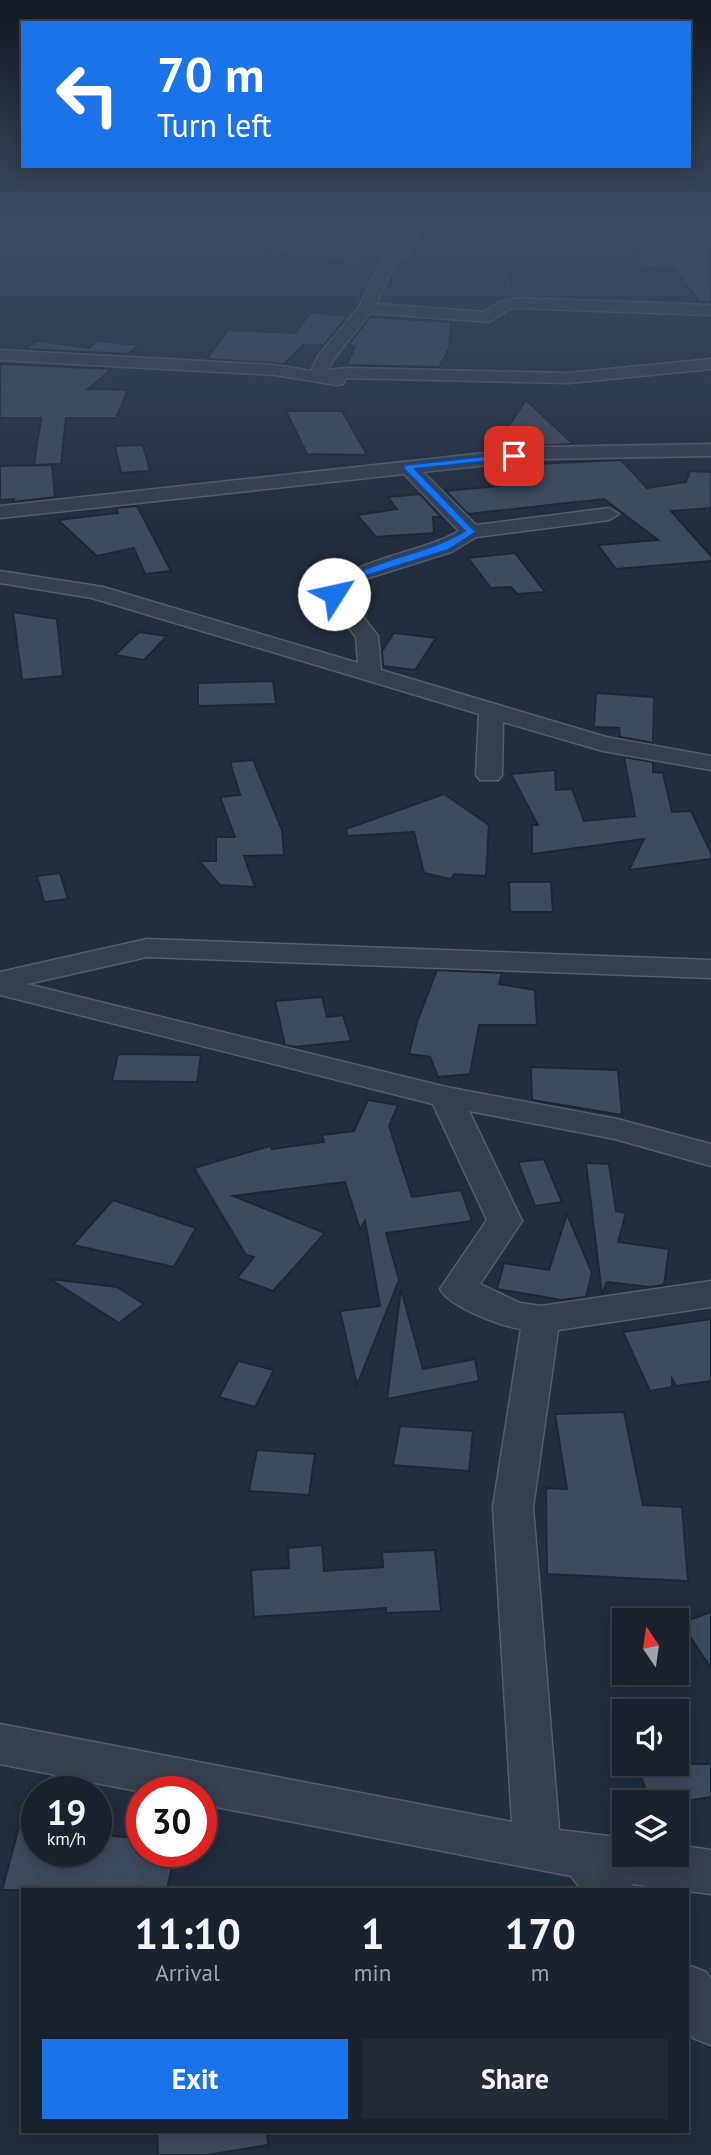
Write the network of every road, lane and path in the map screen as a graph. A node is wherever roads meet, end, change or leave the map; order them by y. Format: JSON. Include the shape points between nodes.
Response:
{"nodes":[{"id":1,"x":351,"y":327,"type":"edge"},
{"id":2,"x":0,"y":355,"type":"edge"},
{"id":3,"x":711,"y":364,"type":"edge"},
{"id":4,"x":317,"y":377,"type":"junction"},
{"id":5,"x":368,"y":391,"type":"dead end"},
{"id":6,"x":711,"y":450,"type":"edge"},
{"id":7,"x":408,"y":467,"type":"junction"},
{"id":8,"x":0,"y":512,"type":"edge"},
{"id":9,"x":609,"y":514,"type":"dead end"},
{"id":10,"x":471,"y":532,"type":"junction"},
{"id":11,"x":0,"y":577,"type":"edge"},
{"id":12,"x":370,"y":674,"type":"junction"},
{"id":13,"x":491,"y":710,"type":"junction"},
{"id":14,"x":711,"y":763,"type":"edge"},
{"id":15,"x":489,"y":775,"type":"dead end"},
{"id":16,"x":711,"y":968,"type":"edge"},
{"id":17,"x":0,"y":984,"type":"edge"},
{"id":18,"x":446,"y":1097,"type":"junction"},
{"id":19,"x":711,"y":1155,"type":"edge"},
{"id":20,"x":711,"y":1294,"type":"edge"},
{"id":21,"x":541,"y":1319,"type":"junction"},
{"id":22,"x":0,"y":1744,"type":"edge"},
{"id":23,"x":537,"y":1849,"type":"junction"},
{"id":24,"x":711,"y":1871,"type":"edge"},
{"id":25,"x":598,"y":1872,"type":"edge"},
{"id":26,"x":689,"y":1991,"type":"edge"},
{"id":27,"x":711,"y":2020,"type":"edge"}],
"edges":[{"from":1,"to":4,"type":"street"},
{"from":2,"to":4,"type":"street","via":[[275,370]]},
{"from":3,"to":4,"type":"street","via":[[569,378],[346,373]]},
{"from":4,"to":5,"type":"street","via":[[349,381]]},
{"from":6,"to":7,"type":"street","via":[[541,453]]},
{"from":7,"to":8,"type":"street"},
{"from":7,"to":10,"type":"street"},
{"from":9,"to":10,"type":"street"},
{"from":10,"to":12,"type":"street","via":[[444,548],[352,577],[334,594],[367,636]]},
{"from":11,"to":12,"type":"street","via":[[95,592]]},
{"from":12,"to":13,"type":"street"},
{"from":13,"to":14,"type":"street","via":[[603,744]]},
{"from":13,"to":15,"type":"street"},
{"from":16,"to":17,"type":"street","via":[[147,948]]},
{"from":17,"to":18,"type":"street"},
{"from":18,"to":19,"type":"street","via":[[617,1129]]},
{"from":18,"to":21,"type":"street","via":[[505,1221],[458,1289],[513,1315]]},
{"from":20,"to":21,"type":"street"},
{"from":21,"to":23,"type":"street","via":[[513,1507]]},
{"from":22,"to":23,"type":"street"},
{"from":23,"to":25,"type":"street"},
{"from":24,"to":25,"type":"street"},
{"from":26,"to":27,"type":"street"}]}
